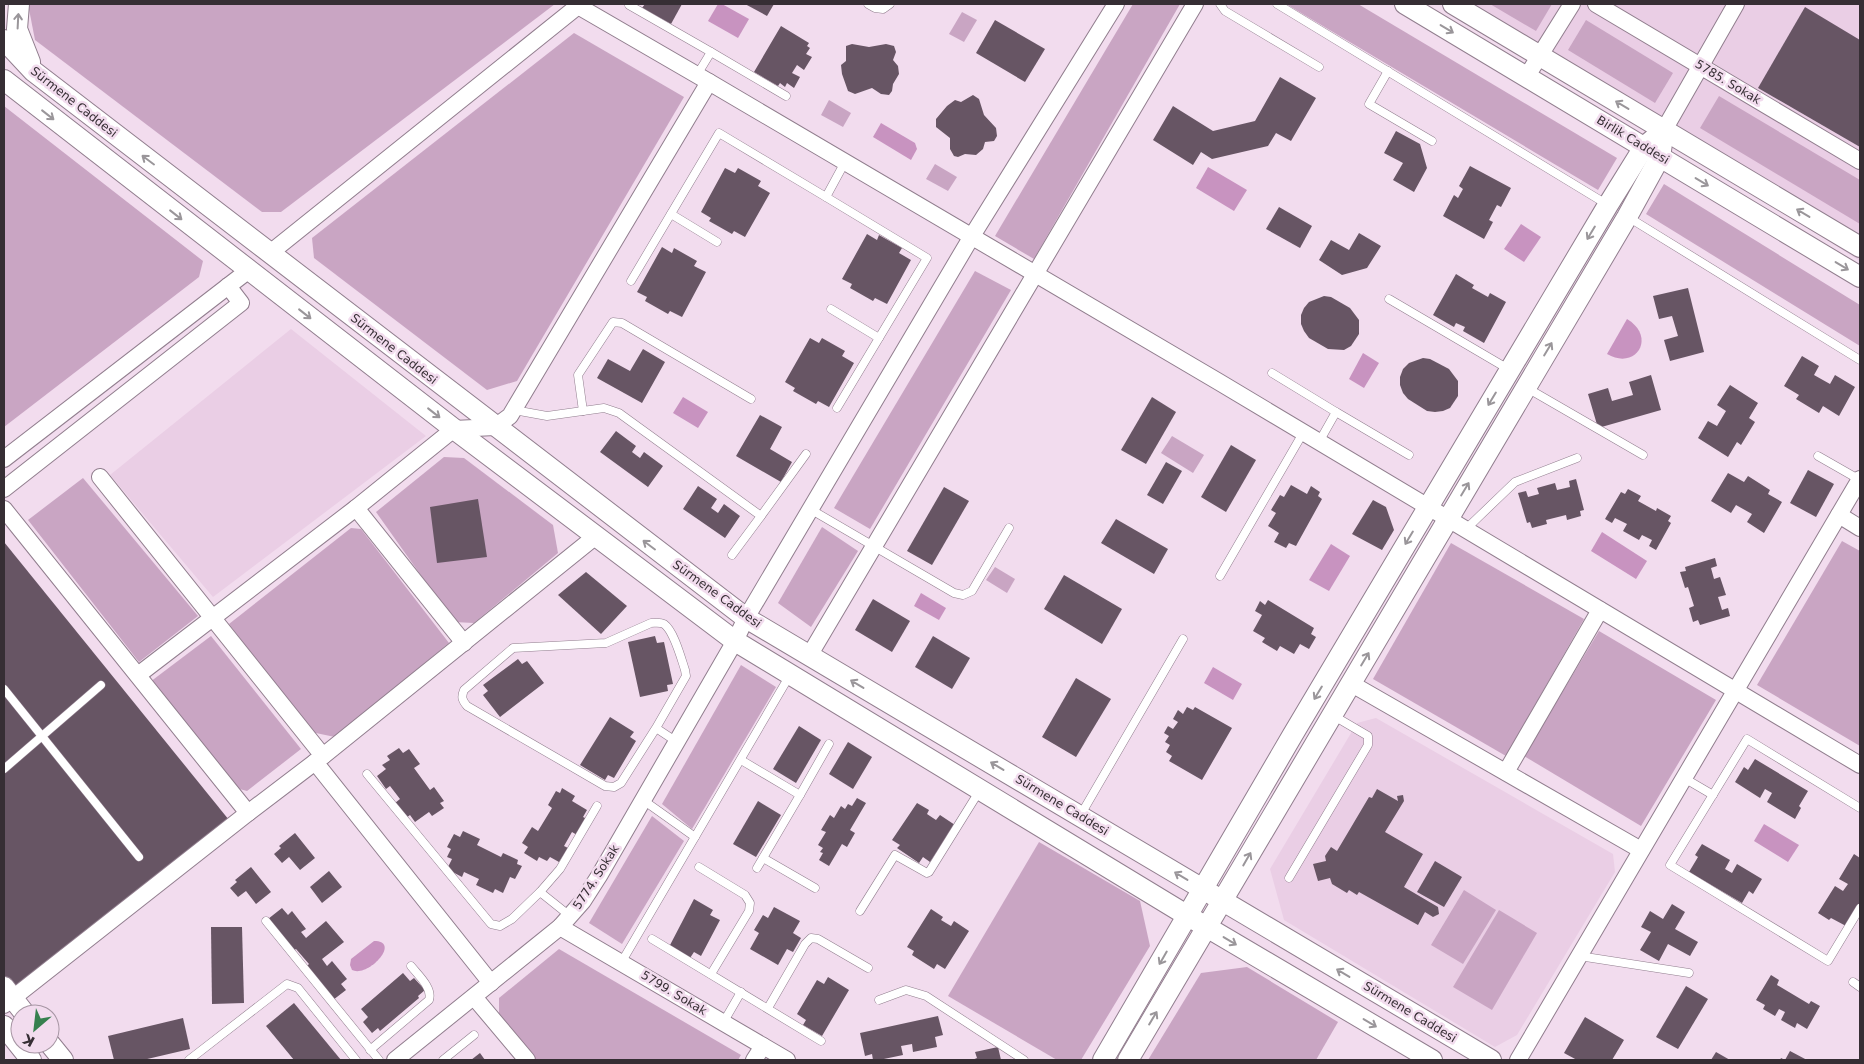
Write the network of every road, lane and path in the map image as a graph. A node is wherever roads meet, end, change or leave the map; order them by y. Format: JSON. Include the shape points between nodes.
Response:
{"nodes":[{"id":1,"x":19,"y":4,"type":"edge"},
{"id":2,"x":868,"y":4,"type":"edge"},
{"id":3,"x":890,"y":4,"type":"edge"},
{"id":4,"x":1116,"y":4,"type":"edge"},
{"id":5,"x":1195,"y":4,"type":"edge"},
{"id":6,"x":1220,"y":4,"type":"edge"},
{"id":7,"x":1277,"y":4,"type":"edge"},
{"id":8,"x":1405,"y":4,"type":"edge"},
{"id":9,"x":1454,"y":4,"type":"edge"},
{"id":10,"x":1572,"y":4,"type":"edge"},
{"id":11,"x":1596,"y":4,"type":"edge"},
{"id":12,"x":1736,"y":4,"type":"edge"},
{"id":13,"x":579,"y":5,"type":"edge"},
{"id":14,"x":629,"y":5,"type":"edge"},
{"id":15,"x":4,"y":40,"type":"edge"},
{"id":16,"x":710,"y":52,"type":"junction"},
{"id":17,"x":1540,"y":56,"type":"junction"},
{"id":18,"x":1700,"y":65,"type":"junction"},
{"id":19,"x":1319,"y":66,"type":"dead end"},
{"id":20,"x":33,"y":71,"type":"junction"},
{"id":21,"x":1388,"y":71,"type":"junction"},
{"id":22,"x":1528,"y":76,"type":"junction"},
{"id":23,"x":703,"y":79,"type":"junction"},
{"id":24,"x":6,"y":83,"type":"edge"},
{"id":25,"x":786,"y":96,"type":"dead end"},
{"id":26,"x":1664,"y":130,"type":"junction"},
{"id":27,"x":1432,"y":141,"type":"dead end"},
{"id":28,"x":1652,"y":152,"type":"junction"},
{"id":29,"x":1860,"y":161,"type":"edge"},
{"id":30,"x":845,"y":162,"type":"junction"},
{"id":31,"x":826,"y":196,"type":"junction"},
{"id":32,"x":1608,"y":205,"type":"junction"},
{"id":33,"x":671,"y":214,"type":"junction"},
{"id":34,"x":1627,"y":216,"type":"junction"},
{"id":35,"x":972,"y":236,"type":"junction"},
{"id":36,"x":717,"y":242,"type":"dead end"},
{"id":37,"x":1860,"y":247,"type":"edge"},
{"id":38,"x":270,"y":253,"type":"junction"},
{"id":39,"x":249,"y":270,"type":"junction"},
{"id":40,"x":1035,"y":274,"type":"junction"},
{"id":41,"x":1860,"y":277,"type":"edge"},
{"id":42,"x":631,"y":281,"type":"dead end"},
{"id":43,"x":228,"y":286,"type":"junction"},
{"id":44,"x":1389,"y":299,"type":"dead end"},
{"id":45,"x":831,"y":308,"type":"dead end"},
{"id":46,"x":879,"y":338,"type":"junction"},
{"id":47,"x":1860,"y":360,"type":"edge"},
{"id":48,"x":1510,"y":370,"type":"junction"},
{"id":49,"x":1272,"y":373,"type":"dead end"},
{"id":50,"x":1525,"y":388,"type":"junction"},
{"id":51,"x":751,"y":399,"type":"dead end"},
{"id":52,"x":837,"y":408,"type":"dead end"},
{"id":53,"x":514,"y":410,"type":"junction"},
{"id":54,"x":583,"y":411,"type":"junction"},
{"id":55,"x":1336,"y":412,"type":"junction"},
{"id":56,"x":495,"y":427,"type":"junction"},
{"id":57,"x":454,"y":429,"type":"junction"},
{"id":58,"x":1303,"y":433,"type":"junction"},
{"id":59,"x":1319,"y":442,"type":"junction"},
{"id":60,"x":806,"y":454,"type":"dead end"},
{"id":61,"x":1409,"y":455,"type":"dead end"},
{"id":62,"x":1643,"y":455,"type":"dead end"},
{"id":63,"x":1818,"y":456,"type":"dead end"},
{"id":64,"x":1577,"y":458,"type":"dead end"},
{"id":65,"x":4,"y":459,"type":"edge"},
{"id":66,"x":100,"y":477,"type":"dead end"},
{"id":67,"x":1860,"y":480,"type":"edge"},
{"id":68,"x":4,"y":489,"type":"edge"},
{"id":69,"x":356,"y":508,"type":"junction"},
{"id":70,"x":1428,"y":508,"type":"junction"},
{"id":71,"x":4,"y":509,"type":"edge"},
{"id":72,"x":810,"y":509,"type":"junction"},
{"id":73,"x":1839,"y":515,"type":"junction"},
{"id":74,"x":761,"y":516,"type":"junction"},
{"id":75,"x":1447,"y":520,"type":"junction"},
{"id":76,"x":1009,"y":528,"type":"dead end"},
{"id":77,"x":1860,"y":528,"type":"edge"},
{"id":78,"x":1465,"y":530,"type":"junction"},
{"id":79,"x":596,"y":536,"type":"junction"},
{"id":80,"x":873,"y":546,"type":"junction"},
{"id":81,"x":732,"y":555,"type":"dead end"},
{"id":82,"x":1220,"y":576,"type":"dead end"},
{"id":83,"x":1600,"y":610,"type":"junction"},
{"id":84,"x":213,"y":618,"type":"junction"},
{"id":85,"x":746,"y":618,"type":"junction"},
{"id":86,"x":1183,"y":639,"type":"dead end"},
{"id":87,"x":735,"y":641,"type":"junction"},
{"id":88,"x":464,"y":643,"type":"junction"},
{"id":89,"x":809,"y":656,"type":"junction"},
{"id":90,"x":138,"y":675,"type":"junction"},
{"id":91,"x":790,"y":675,"type":"junction"},
{"id":92,"x":1350,"y":683,"type":"junction"},
{"id":93,"x":102,"y":685,"type":"dead end"},
{"id":94,"x":4,"y":690,"type":"edge"},
{"id":95,"x":1737,"y":690,"type":"junction"},
{"id":96,"x":1332,"y":715,"type":"junction"},
{"id":97,"x":656,"y":728,"type":"junction"},
{"id":98,"x":41,"y":737,"type":"junction"},
{"id":99,"x":677,"y":742,"type":"junction"},
{"id":100,"x":829,"y":744,"type":"dead end"},
{"id":101,"x":319,"y":759,"type":"junction"},
{"id":102,"x":741,"y":760,"type":"junction"},
{"id":103,"x":1860,"y":765,"type":"edge"},
{"id":104,"x":4,"y":769,"type":"edge"},
{"id":105,"x":1506,"y":772,"type":"junction"},
{"id":106,"x":367,"y":774,"type":"dead end"},
{"id":107,"x":1684,"y":778,"type":"junction"},
{"id":108,"x":980,"y":790,"type":"junction"},
{"id":109,"x":800,"y":795,"type":"junction"},
{"id":110,"x":1712,"y":795,"type":"junction"},
{"id":111,"x":643,"y":800,"type":"junction"},
{"id":112,"x":597,"y":806,"type":"dead end"},
{"id":113,"x":1860,"y":808,"type":"edge"},
{"id":114,"x":248,"y":813,"type":"junction"},
{"id":115,"x":1080,"y":816,"type":"junction"},
{"id":116,"x":695,"y":837,"type":"junction"},
{"id":117,"x":1641,"y":850,"type":"junction"},
{"id":118,"x":139,"y":857,"type":"dead end"},
{"id":119,"x":763,"y":858,"type":"junction"},
{"id":120,"x":699,"y":867,"type":"dead end"},
{"id":121,"x":757,"y":868,"type":"dead end"},
{"id":122,"x":1289,"y":878,"type":"dead end"},
{"id":123,"x":815,"y":888,"type":"dead end"},
{"id":124,"x":1204,"y":890,"type":"junction"},
{"id":125,"x":540,"y":892,"type":"junction"},
{"id":126,"x":1223,"y":902,"type":"junction"},
{"id":127,"x":1860,"y":908,"type":"edge"},
{"id":128,"x":860,"y":911,"type":"dead end"},
{"id":129,"x":1188,"y":916,"type":"junction"},
{"id":130,"x":266,"y":921,"type":"dead end"},
{"id":131,"x":565,"y":921,"type":"junction"},
{"id":132,"x":1208,"y":927,"type":"junction"},
{"id":133,"x":652,"y":939,"type":"dead end"},
{"id":134,"x":1579,"y":956,"type":"junction"},
{"id":135,"x":621,"y":962,"type":"junction"},
{"id":136,"x":411,"y":966,"type":"dead end"},
{"id":137,"x":868,"y":968,"type":"dead end"},
{"id":138,"x":1689,"y":973,"type":"dead end"},
{"id":139,"x":711,"y":974,"type":"junction"},
{"id":140,"x":1852,"y":982,"type":"dead end"},
{"id":141,"x":491,"y":983,"type":"junction"},
{"id":142,"x":1860,"y":986,"type":"edge"},
{"id":143,"x":741,"y":992,"type":"junction"},
{"id":144,"x":7,"y":997,"type":"edge"},
{"id":145,"x":474,"y":997,"type":"junction"},
{"id":146,"x":879,"y":1000,"type":"dead end"},
{"id":147,"x":768,"y":1008,"type":"junction"},
{"id":148,"x":723,"y":1023,"type":"junction"},
{"id":149,"x":4,"y":1026,"type":"edge"},
{"id":150,"x":474,"y":1034,"type":"dead end"},
{"id":151,"x":821,"y":1040,"type":"dead end"},
{"id":152,"x":763,"y":1046,"type":"junction"},
{"id":153,"x":370,"y":1050,"type":"junction"},
{"id":154,"x":31,"y":1060,"type":"edge"},
{"id":155,"x":189,"y":1060,"type":"edge"},
{"id":156,"x":356,"y":1060,"type":"edge"},
{"id":157,"x":378,"y":1060,"type":"edge"},
{"id":158,"x":395,"y":1060,"type":"edge"},
{"id":159,"x":443,"y":1060,"type":"edge"},
{"id":160,"x":527,"y":1060,"type":"edge"},
{"id":161,"x":754,"y":1060,"type":"edge"},
{"id":162,"x":787,"y":1060,"type":"edge"},
{"id":163,"x":1024,"y":1060,"type":"edge"},
{"id":164,"x":1103,"y":1060,"type":"edge"},
{"id":165,"x":1128,"y":1060,"type":"edge"},
{"id":166,"x":1432,"y":1060,"type":"edge"},
{"id":167,"x":1491,"y":1060,"type":"edge"},
{"id":168,"x":1518,"y":1060,"type":"edge"}],
"edges":[{"from":20,"to":1,"type":"street","one_way":true,"via":[[17,29]]},
{"from":2,"to":3,"type":"lane","via":[[883,9]]},
{"from":4,"to":35,"type":"street","name":"5774. Sokak"},
{"from":5,"to":40,"type":"street"},
{"from":6,"to":19,"type":"lane","via":[[1225,11]]},
{"from":7,"to":21,"type":"lane"},
{"from":8,"to":22,"type":"street","name":"Birlik Caddesi","one_way":true},
{"from":9,"to":17,"type":"street","name":"Birlik Caddesi"},
{"from":10,"to":17,"type":"street"},
{"from":11,"to":18,"type":"street","name":"5785. Sokak"},
{"from":12,"to":18,"type":"street"},
{"from":13,"to":23,"type":"street"},
{"from":13,"to":38,"type":"street"},
{"from":14,"to":16,"type":"lane"},
{"from":15,"to":20,"type":"street","name":"Sürmene Caddesi"},
{"from":16,"to":23,"type":"lane"},
{"from":16,"to":25,"type":"lane"},
{"from":17,"to":22,"type":"street"},
{"from":26,"to":17,"type":"street","name":"Birlik Caddesi","one_way":true},
{"from":18,"to":26,"type":"street"},
{"from":18,"to":29,"type":"street","name":"5785. Sokak"},
{"from":38,"to":20,"type":"street","name":"Sürmene Caddesi","one_way":true},
{"from":21,"to":27,"type":"lane","via":[[1369,104]]},
{"from":21,"to":32,"type":"lane"},
{"from":22,"to":28,"type":"street","name":"Birlik Caddesi"},
{"from":23,"to":30,"type":"street"},
{"from":23,"to":53,"type":"street"},
{"from":24,"to":39,"type":"street","name":"Sürmene Caddesi","one_way":true},
{"from":26,"to":28,"type":"street"},
{"from":37,"to":26,"type":"street","name":"Birlik Caddesi","one_way":true},
{"from":28,"to":32,"type":"street"},
{"from":28,"to":34,"type":"street"},
{"from":28,"to":41,"type":"street","name":"Birlik Caddesi","one_way":true},
{"from":30,"to":31,"type":"lane"},
{"from":30,"to":35,"type":"street"},
{"from":31,"to":33,"type":"lane","via":[[718,133]]},
{"from":31,"to":46,"type":"lane","via":[[927,258]]},
{"from":32,"to":48,"type":"street","one_way":true},
{"from":33,"to":36,"type":"lane"},
{"from":33,"to":42,"type":"lane"},
{"from":34,"to":47,"type":"lane"},
{"from":50,"to":34,"type":"street","one_way":true},
{"from":35,"to":40,"type":"street"},
{"from":35,"to":72,"type":"street","name":"5774. Sokak"},
{"from":38,"to":56,"type":"street","name":"Sürmene Caddesi"},
{"from":39,"to":43,"type":"street"},
{"from":39,"to":57,"type":"street","name":"Sürmene Caddesi","one_way":true},
{"from":40,"to":58,"type":"street"},
{"from":40,"to":80,"type":"street"},
{"from":43,"to":65,"type":"street"},
{"from":43,"to":68,"type":"street","via":[[241,303]]},
{"from":44,"to":48,"type":"lane"},
{"from":45,"to":46,"type":"lane"},
{"from":46,"to":52,"type":"lane"},
{"from":48,"to":70,"type":"street","one_way":true},
{"from":49,"to":55,"type":"lane"},
{"from":50,"to":62,"type":"lane"},
{"from":75,"to":50,"type":"street","one_way":true},
{"from":51,"to":54,"type":"lane","via":[[622,322],[613,322],[578,375]]},
{"from":53,"to":54,"type":"lane","via":[[547,416]]},
{"from":53,"to":56,"type":"street"},
{"from":54,"to":74,"type":"lane","via":[[604,408],[619,413]]},
{"from":55,"to":59,"type":"lane"},
{"from":55,"to":61,"type":"lane"},
{"from":56,"to":57,"type":"street"},
{"from":85,"to":56,"type":"street","name":"Sürmene Caddesi","one_way":true},
{"from":57,"to":69,"type":"street"},
{"from":57,"to":79,"type":"street","name":"Sürmene Caddesi"},
{"from":58,"to":59,"type":"street"},
{"from":58,"to":82,"type":"lane"},
{"from":59,"to":70,"type":"street"},
{"from":60,"to":74,"type":"lane"},
{"from":63,"to":67,"type":"lane"},
{"from":64,"to":78,"type":"lane","via":[[1515,482]]},
{"from":66,"to":84,"type":"street"},
{"from":67,"to":73,"type":"street"},
{"from":69,"to":84,"type":"street"},
{"from":69,"to":88,"type":"street"},
{"from":70,"to":75,"type":"street"},
{"from":70,"to":124,"type":"street","one_way":true},
{"from":71,"to":90,"type":"street"},
{"from":72,"to":80,"type":"lane"},
{"from":72,"to":85,"type":"street","name":"5774. Sokak"},
{"from":73,"to":77,"type":"street"},
{"from":73,"to":95,"type":"street"},
{"from":74,"to":81,"type":"lane"},
{"from":75,"to":78,"type":"street"},
{"from":92,"to":75,"type":"street","one_way":true},
{"from":76,"to":80,"type":"lane","via":[[972,591],[963,595],[954,593]]},
{"from":78,"to":83,"type":"street"},
{"from":79,"to":87,"type":"street","name":"Sürmene Caddesi"},
{"from":79,"to":88,"type":"street"},
{"from":80,"to":89,"type":"street"},
{"from":83,"to":95,"type":"street"},
{"from":83,"to":105,"type":"street"},
{"from":84,"to":90,"type":"street"},
{"from":84,"to":101,"type":"street"},
{"from":85,"to":87,"type":"street","name":"5774. Sokak"},
{"from":85,"to":89,"type":"street","name":"Sürmene Caddesi"},
{"from":86,"to":115,"type":"lane"},
{"from":87,"to":91,"type":"street","name":"Sürmene Caddesi"},
{"from":87,"to":99,"type":"street","name":"5774. Sokak"},
{"from":88,"to":101,"type":"street"},
{"from":115,"to":89,"type":"street","name":"Sürmene Caddesi","one_way":true},
{"from":90,"to":114,"type":"street"},
{"from":91,"to":102,"type":"lane"},
{"from":91,"to":108,"type":"street","name":"Sürmene Caddesi"},
{"from":92,"to":96,"type":"street"},
{"from":92,"to":105,"type":"street"},
{"from":93,"to":98,"type":"lane"},
{"from":94,"to":98,"type":"lane"},
{"from":95,"to":103,"type":"street"},
{"from":95,"to":107,"type":"street"},
{"from":96,"to":122,"type":"lane","via":[[1368,736],[1368,745]]},
{"from":126,"to":96,"type":"street","one_way":true},
{"from":97,"to":97,"type":"lane","via":[[621,783],[614,787],[605,786],[467,706],[462,695],[513,648],[606,643],[651,623],[659,623],[671,632],[686,676]]},
{"from":97,"to":99,"type":"lane"},
{"from":98,"to":104,"type":"lane"},
{"from":98,"to":118,"type":"lane"},
{"from":99,"to":111,"type":"street","name":"5774. Sokak"},
{"from":100,"to":109,"type":"lane"},
{"from":101,"to":114,"type":"street"},
{"from":101,"to":141,"type":"street"},
{"from":102,"to":109,"type":"lane"},
{"from":102,"to":116,"type":"lane"},
{"from":105,"to":117,"type":"street"},
{"from":106,"to":125,"type":"lane","via":[[491,924],[500,926]]},
{"from":107,"to":110,"type":"lane"},
{"from":107,"to":117,"type":"street"},
{"from":108,"to":128,"type":"lane","via":[[929,872],[895,855]]},
{"from":108,"to":129,"type":"street","name":"Sürmene Caddesi"},
{"from":109,"to":119,"type":"lane"},
{"from":110,"to":113,"type":"lane","via":[[1747,739]]},
{"from":110,"to":127,"type":"lane","via":[[1670,865],[1828,961]]},
{"from":111,"to":116,"type":"lane"},
{"from":111,"to":131,"type":"street","name":"5774. Sokak","via":[[600,876]]},
{"from":112,"to":125,"type":"lane","via":[[560,869]]},
{"from":114,"to":144,"type":"street"},
{"from":124,"to":115,"type":"street","name":"Sürmene Caddesi","one_way":true},
{"from":116,"to":135,"type":"lane"},
{"from":117,"to":134,"type":"street"},
{"from":119,"to":121,"type":"lane"},
{"from":119,"to":123,"type":"lane"},
{"from":120,"to":139,"type":"lane","via":[[745,895],[750,903],[749,911]]},
{"from":124,"to":126,"type":"street","name":"Sürmene Caddesi"},
{"from":124,"to":129,"type":"street"},
{"from":125,"to":131,"type":"lane"},
{"from":126,"to":132,"type":"street"},
{"from":167,"to":126,"type":"street","name":"Sürmene Caddesi","one_way":true},
{"from":129,"to":132,"type":"street","name":"Sürmene Caddesi"},
{"from":129,"to":164,"type":"street","one_way":true},
{"from":130,"to":153,"type":"lane"},
{"from":131,"to":135,"type":"street","name":"5799. Sokak"},
{"from":131,"to":141,"type":"street","name":"5774. Sokak"},
{"from":165,"to":132,"type":"street","one_way":true},
{"from":132,"to":166,"type":"street","name":"Sürmene Caddesi","one_way":true},
{"from":133,"to":139,"type":"lane"},
{"from":134,"to":138,"type":"lane"},
{"from":134,"to":168,"type":"street"},
{"from":135,"to":148,"type":"street","name":"5799. Sokak"},
{"from":136,"to":153,"type":"lane","via":[[429,989],[429,1000]]},
{"from":137,"to":147,"type":"lane","via":[[811,938],[804,944]]},
{"from":139,"to":143,"type":"lane"},
{"from":140,"to":142,"type":"lane"},
{"from":141,"to":145,"type":"street","name":"5774. Sokak"},
{"from":143,"to":147,"type":"lane"},
{"from":143,"to":148,"type":"lane"},
{"from":145,"to":158,"type":"street","name":"5774. Sokak"},
{"from":145,"to":160,"type":"street"},
{"from":146,"to":163,"type":"lane","via":[[906,990],[926,996]]},
{"from":147,"to":151,"type":"lane"},
{"from":148,"to":152,"type":"street","name":"5799. Sokak"},
{"from":149,"to":154,"type":"street"},
{"from":150,"to":159,"type":"lane"},
{"from":152,"to":161,"type":"street"},
{"from":152,"to":162,"type":"street","name":"5799. Sokak"},
{"from":153,"to":157,"type":"lane"},
{"from":155,"to":156,"type":"lane","via":[[287,984],[298,988]]}]}
